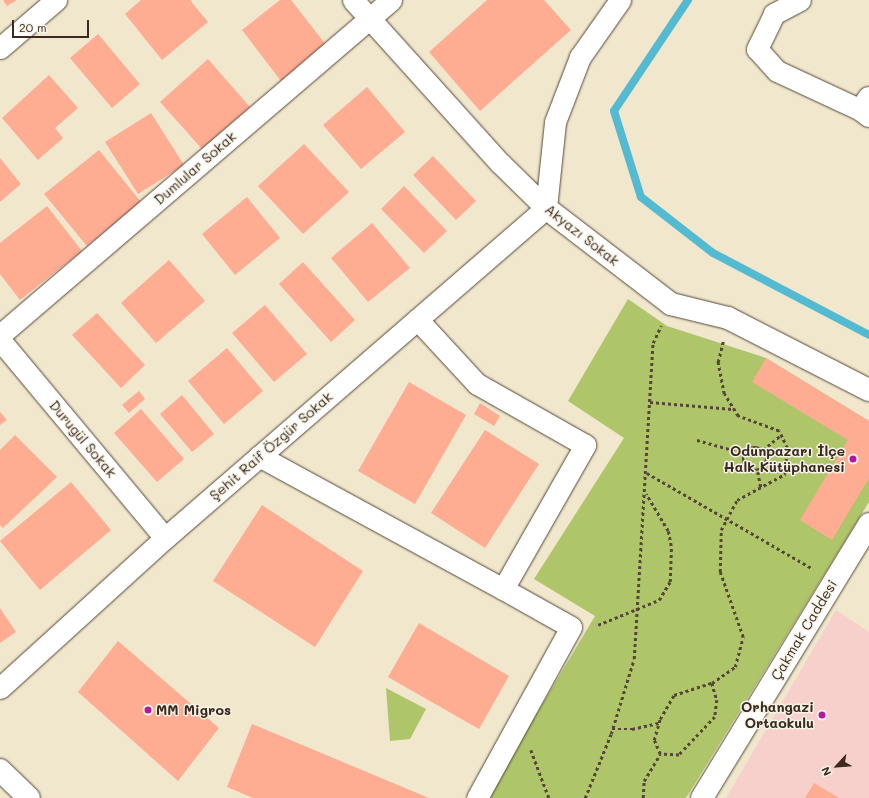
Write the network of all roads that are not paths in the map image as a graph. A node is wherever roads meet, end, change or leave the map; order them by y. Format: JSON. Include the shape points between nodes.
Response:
{"nodes":[{"id":1,"x":56,"y":0,"type":"edge"},
{"id":2,"x":353,"y":0,"type":"edge"},
{"id":3,"x":391,"y":0,"type":"edge"},
{"id":4,"x":620,"y":0,"type":"edge"},
{"id":5,"x":800,"y":0,"type":"edge"},
{"id":6,"x":369,"y":18,"type":"junction"},
{"id":7,"x":0,"y":48,"type":"edge"},
{"id":8,"x":866,"y":108,"type":"edge"},
{"id":9,"x":546,"y":208,"type":"junction"},
{"id":10,"x":417,"y":319,"type":"junction"},
{"id":11,"x":0,"y":335,"type":"edge"},
{"id":12,"x":0,"y":340,"type":"edge"},
{"id":13,"x":869,"y":390,"type":"edge"},
{"id":14,"x":259,"y":456,"type":"junction"},
{"id":15,"x":869,"y":524,"type":"edge"},
{"id":16,"x":165,"y":538,"type":"junction"},
{"id":17,"x":503,"y":589,"type":"junction"},
{"id":18,"x":0,"y":688,"type":"edge"},
{"id":19,"x":0,"y":770,"type":"edge"},
{"id":20,"x":29,"y":798,"type":"edge"},
{"id":21,"x":477,"y":798,"type":"edge"},
{"id":22,"x":702,"y":798,"type":"edge"}],
"edges":[{"from":1,"to":7,"type":"street"},
{"from":2,"to":6,"type":"street","name":"Akyazı Sokak"},
{"from":3,"to":6,"type":"street","name":"Dumlular Sokak"},
{"from":4,"to":9,"type":"street","via":[[580,57],[555,122]]},
{"from":5,"to":8,"type":"street","via":[[774,14],[757,49],[777,71]]},
{"from":6,"to":9,"type":"street","name":"Akyazı Sokak","via":[[500,163]]},
{"from":6,"to":11,"type":"street","name":"Dumlular Sokak"},
{"from":9,"to":10,"type":"street","name":"Şehit Raif Özgür Sokak"},
{"from":9,"to":13,"type":"street","name":"Akyazı Sokak","via":[[671,304],[728,318]]},
{"from":10,"to":14,"type":"street","name":"Şehit Raif Özgür Sokak"},
{"from":10,"to":17,"type":"street","via":[[477,384],[585,445]]},
{"from":12,"to":16,"type":"street","name":"Durugül Sokak"},
{"from":14,"to":16,"type":"street","name":"Şehit Raif Özgür Sokak"},
{"from":14,"to":17,"type":"street"},
{"from":15,"to":22,"type":"street","name":"Çakmak Caddesi"},
{"from":16,"to":18,"type":"street","name":"Şehit Raif Özgür Sokak"},
{"from":17,"to":21,"type":"street","via":[[571,627]]},
{"from":19,"to":20,"type":"street"}]}
